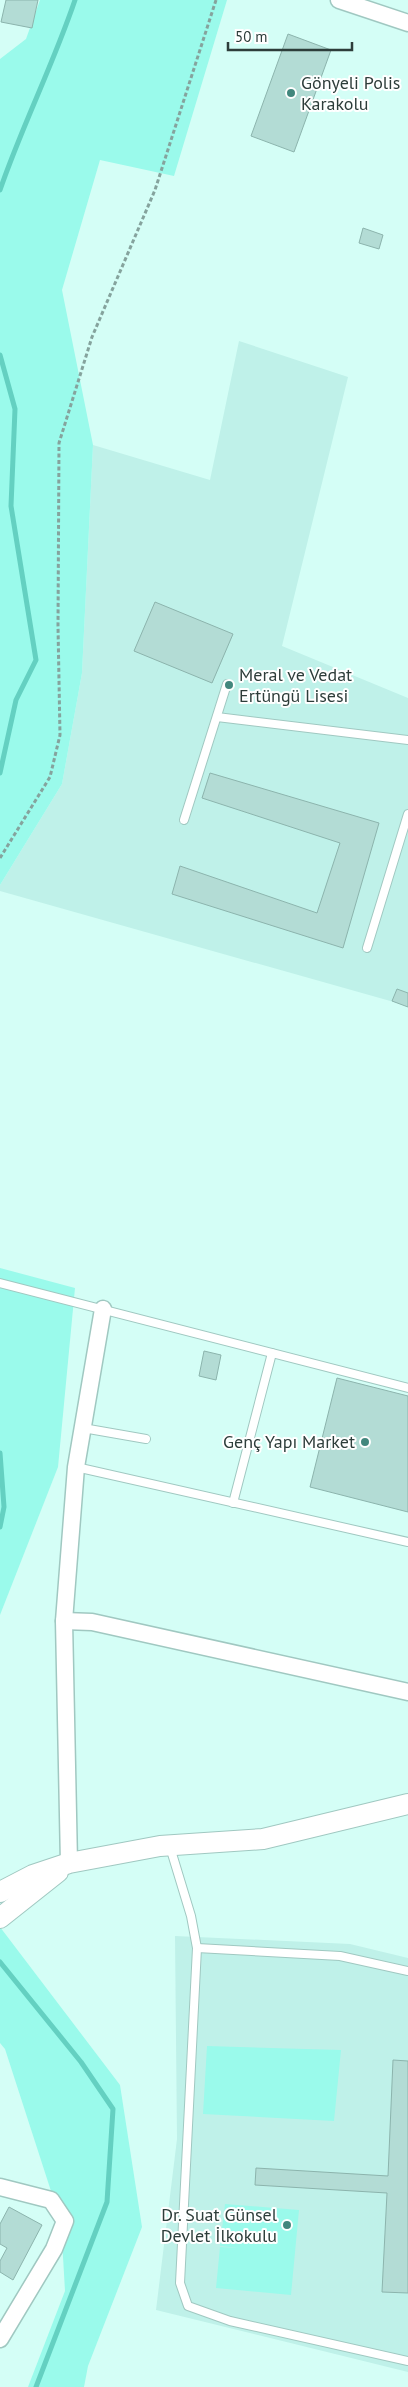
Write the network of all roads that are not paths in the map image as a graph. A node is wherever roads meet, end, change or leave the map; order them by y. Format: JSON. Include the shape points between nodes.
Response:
{"nodes":[{"id":1,"x":339,"y":0,"type":"edge"},
{"id":2,"x":408,"y":23,"type":"edge"},
{"id":3,"x":227,"y":684,"type":"dead end"},
{"id":4,"x":217,"y":717,"type":"junction"},
{"id":5,"x":408,"y":740,"type":"edge"},
{"id":6,"x":408,"y":814,"type":"edge"},
{"id":7,"x":184,"y":820,"type":"dead end"},
{"id":8,"x":367,"y":948,"type":"dead end"},
{"id":9,"x":0,"y":1283,"type":"edge"},
{"id":10,"x":103,"y":1309,"type":"junction"},
{"id":11,"x":272,"y":1353,"type":"junction"},
{"id":12,"x":408,"y":1388,"type":"edge"},
{"id":13,"x":83,"y":1428,"type":"junction"},
{"id":14,"x":146,"y":1439,"type":"dead end"},
{"id":15,"x":76,"y":1467,"type":"junction"},
{"id":16,"x":233,"y":1503,"type":"junction"},
{"id":17,"x":408,"y":1542,"type":"edge"},
{"id":18,"x":64,"y":1621,"type":"junction"},
{"id":19,"x":408,"y":1692,"type":"edge"},
{"id":20,"x":408,"y":1804,"type":"edge"},
{"id":21,"x":170,"y":1845,"type":"junction"},
{"id":22,"x":69,"y":1863,"type":"junction"},
{"id":23,"x":0,"y":1892,"type":"edge"},
{"id":24,"x":5,"y":1914,"type":"edge"},
{"id":25,"x":197,"y":1948,"type":"junction"},
{"id":26,"x":408,"y":1971,"type":"edge"},
{"id":27,"x":0,"y":2187,"type":"edge"},
{"id":28,"x":0,"y":2339,"type":"edge"},
{"id":29,"x":408,"y":2361,"type":"edge"}],
"edges":[{"from":1,"to":2,"type":"street"},
{"from":3,"to":4,"type":"lane"},
{"from":4,"to":5,"type":"lane"},
{"from":4,"to":7,"type":"lane"},
{"from":6,"to":8,"type":"lane"},
{"from":9,"to":10,"type":"lane"},
{"from":10,"to":11,"type":"lane"},
{"from":10,"to":13,"type":"street"},
{"from":11,"to":12,"type":"lane"},
{"from":11,"to":16,"type":"lane"},
{"from":13,"to":14,"type":"lane"},
{"from":13,"to":15,"type":"street"},
{"from":15,"to":16,"type":"lane"},
{"from":15,"to":18,"type":"street"},
{"from":16,"to":17,"type":"lane"},
{"from":18,"to":19,"type":"street","via":[[92,1622]]},
{"from":18,"to":22,"type":"street"},
{"from":20,"to":21,"type":"street","via":[[262,1839]]},
{"from":21,"to":22,"type":"street"},
{"from":21,"to":25,"type":"lane"},
{"from":22,"to":23,"type":"street","via":[[33,1875]]},
{"from":22,"to":24,"type":"street"},
{"from":25,"to":26,"type":"lane","via":[[340,1956]]},
{"from":25,"to":29,"type":"lane","via":[[180,2283],[188,2306],[230,2321]]},
{"from":27,"to":28,"type":"street","via":[[51,2200],[65,2221],[54,2249]]}]}
